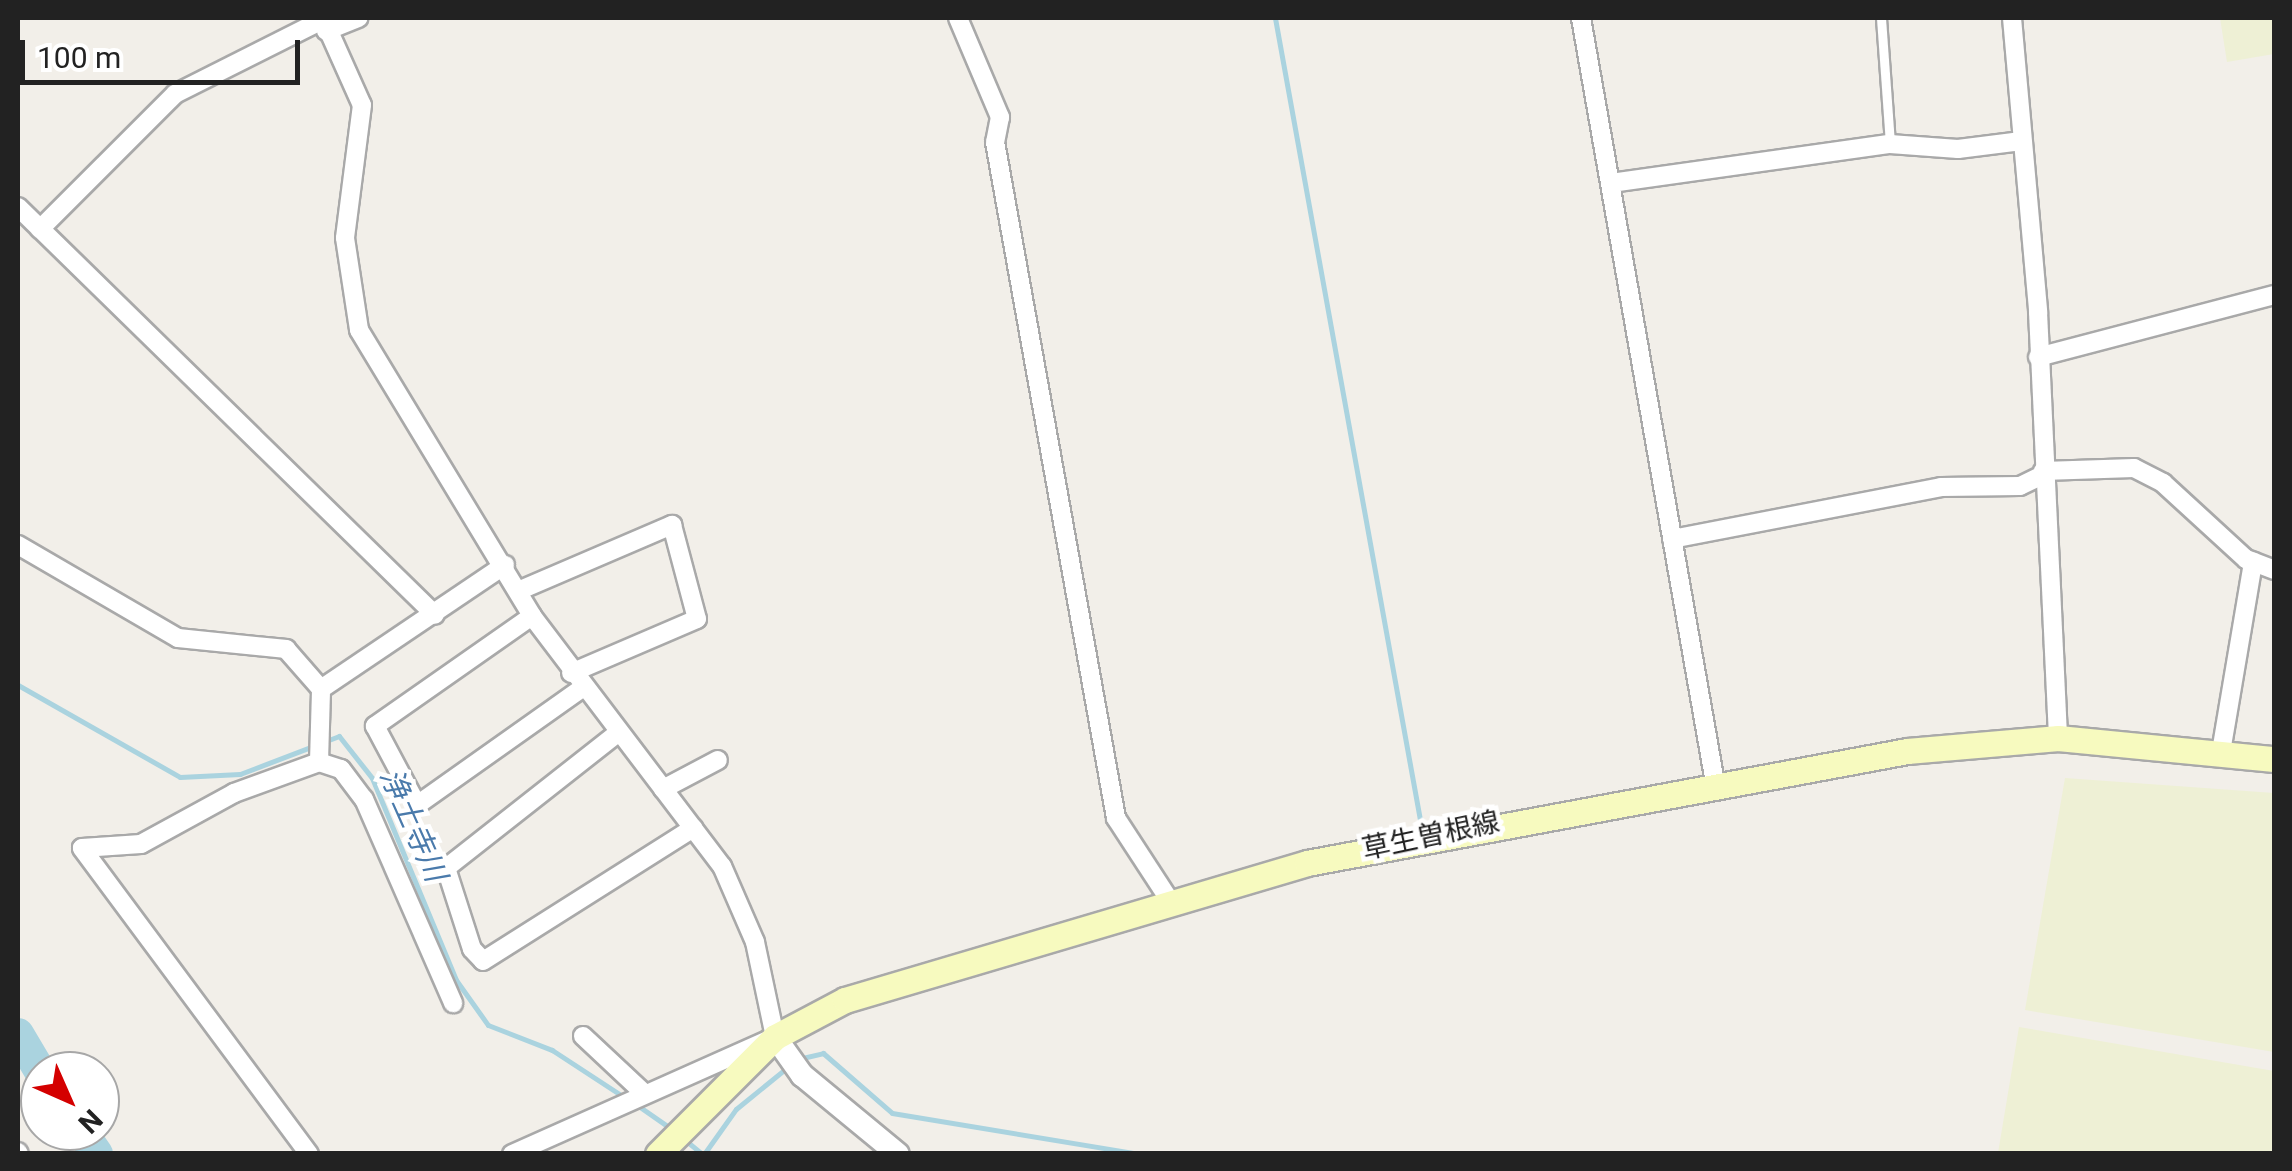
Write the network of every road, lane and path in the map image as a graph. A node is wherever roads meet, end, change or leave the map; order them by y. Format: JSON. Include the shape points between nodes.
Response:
{"nodes":[{"id":1,"x":358,"y":18,"type":"edge"},
{"id":2,"x":958,"y":18,"type":"edge"},
{"id":3,"x":1581,"y":18,"type":"edge"},
{"id":4,"x":1881,"y":18,"type":"edge"},
{"id":5,"x":2012,"y":18,"type":"edge"},
{"id":6,"x":316,"y":23,"type":"edge"},
{"id":7,"x":2020,"y":141,"type":"junction"},
{"id":8,"x":1890,"y":144,"type":"junction"},
{"id":9,"x":1610,"y":183,"type":"junction"},
{"id":10,"x":18,"y":207,"type":"edge"},
{"id":11,"x":40,"y":230,"type":"junction"},
{"id":12,"x":2274,"y":295,"type":"edge"},
{"id":13,"x":2038,"y":357,"type":"junction"},
{"id":14,"x":2043,"y":473,"type":"junction"},
{"id":15,"x":1672,"y":538,"type":"junction"},
{"id":16,"x":18,"y":545,"type":"edge"},
{"id":17,"x":2253,"y":562,"type":"junction"},
{"id":18,"x":505,"y":564,"type":"junction"},
{"id":19,"x":2274,"y":570,"type":"edge"},
{"id":20,"x":518,"y":591,"type":"junction"},
{"id":21,"x":436,"y":615,"type":"junction"},
{"id":22,"x":532,"y":616,"type":"junction"},
{"id":23,"x":577,"y":680,"type":"junction"},
{"id":24,"x":321,"y":689,"type":"junction"},
{"id":25,"x":619,"y":732,"type":"junction"},
{"id":26,"x":2058,"y":738,"type":"junction"},
{"id":27,"x":2274,"y":747,"type":"edge"},
{"id":28,"x":2221,"y":752,"type":"junction"},
{"id":29,"x":2248,"y":755,"type":"junction"},
{"id":30,"x":718,"y":760,"type":"dead end"},
{"id":31,"x":2274,"y":760,"type":"edge"},
{"id":32,"x":319,"y":761,"type":"junction"},
{"id":33,"x":1716,"y":788,"type":"junction"},
{"id":34,"x":663,"y":789,"type":"junction"},
{"id":35,"x":693,"y":828,"type":"junction"},
{"id":36,"x":1172,"y":904,"type":"junction"},
{"id":37,"x":453,"y":1004,"type":"dead end"},
{"id":38,"x":583,"y":1036,"type":"dead end"},
{"id":39,"x":776,"y":1037,"type":"junction"},
{"id":40,"x":643,"y":1094,"type":"junction"},
{"id":41,"x":662,"y":1149,"type":"edge"},
{"id":42,"x":521,"y":1152,"type":"edge"},
{"id":43,"x":309,"y":1154,"type":"edge"},
{"id":44,"x":898,"y":1154,"type":"edge"}],
"edges":[{"from":1,"to":6,"type":"street"},
{"from":2,"to":36,"type":"street","via":[[1000,118],[995,142],[1116,818]]},
{"from":3,"to":9,"type":"street"},
{"from":4,"to":8,"type":"lane"},
{"from":5,"to":7,"type":"street"},
{"from":6,"to":11,"type":"street","via":[[175,94]]},
{"from":6,"to":18,"type":"street","via":[[362,104],[345,238],[350,308],[370,353]]},
{"from":7,"to":8,"type":"street","via":[[1958,149]]},
{"from":7,"to":13,"type":"street"},
{"from":8,"to":9,"type":"street"},
{"from":9,"to":15,"type":"street"},
{"from":10,"to":11,"type":"street"},
{"from":11,"to":21,"type":"street"},
{"from":12,"to":13,"type":"street"},
{"from":13,"to":14,"type":"street"},
{"from":14,"to":15,"type":"street","via":[[2020,486],[1941,488]]},
{"from":14,"to":17,"type":"street","via":[[2134,468],[2163,483]]},
{"from":14,"to":26,"type":"street"},
{"from":15,"to":33,"type":"street"},
{"from":16,"to":24,"type":"street","via":[[178,638],[286,649]]},
{"from":17,"to":19,"type":"street"},
{"from":17,"to":28,"type":"street"},
{"from":18,"to":20,"type":"street"},
{"from":18,"to":21,"type":"street"},
{"from":20,"to":22,"type":"street"},
{"from":20,"to":23,"type":"street","via":[[672,525],[696,619]]},
{"from":21,"to":24,"type":"street"},
{"from":22,"to":23,"type":"street"},
{"from":22,"to":23,"type":"street","via":[[376,726],[417,805]]},
{"from":23,"to":25,"type":"street"},
{"from":24,"to":32,"type":"street"},
{"from":25,"to":34,"type":"street"},
{"from":25,"to":35,"type":"street","via":[[446,868],[472,949],[483,961]]},
{"from":26,"to":28,"type":"main road","name":"草生曽根線"},
{"from":26,"to":33,"type":"main road","name":"草生曽根線","via":[[1907,752]]},
{"from":27,"to":29,"type":"street"},
{"from":28,"to":29,"type":"main road","name":"草生曽根線"},
{"from":29,"to":31,"type":"main road","name":"草生曽根線"},
{"from":30,"to":34,"type":"street"},
{"from":32,"to":37,"type":"street","via":[[342,768],[364,800]]},
{"from":32,"to":43,"type":"street","via":[[234,794],[141,844],[82,848]]},
{"from":33,"to":36,"type":"main road","name":"草生曽根線","via":[[1406,840]]},
{"from":34,"to":35,"type":"street"},
{"from":35,"to":39,"type":"street","via":[[738,897]]},
{"from":36,"to":39,"type":"main road","name":"草生曽根線","via":[[876,987]]},
{"from":38,"to":40,"type":"street"},
{"from":39,"to":40,"type":"street"},
{"from":39,"to":41,"type":"main road","name":"草生曽根線"},
{"from":39,"to":44,"type":"street","via":[[802,1075]]},
{"from":40,"to":42,"type":"street"}]}
